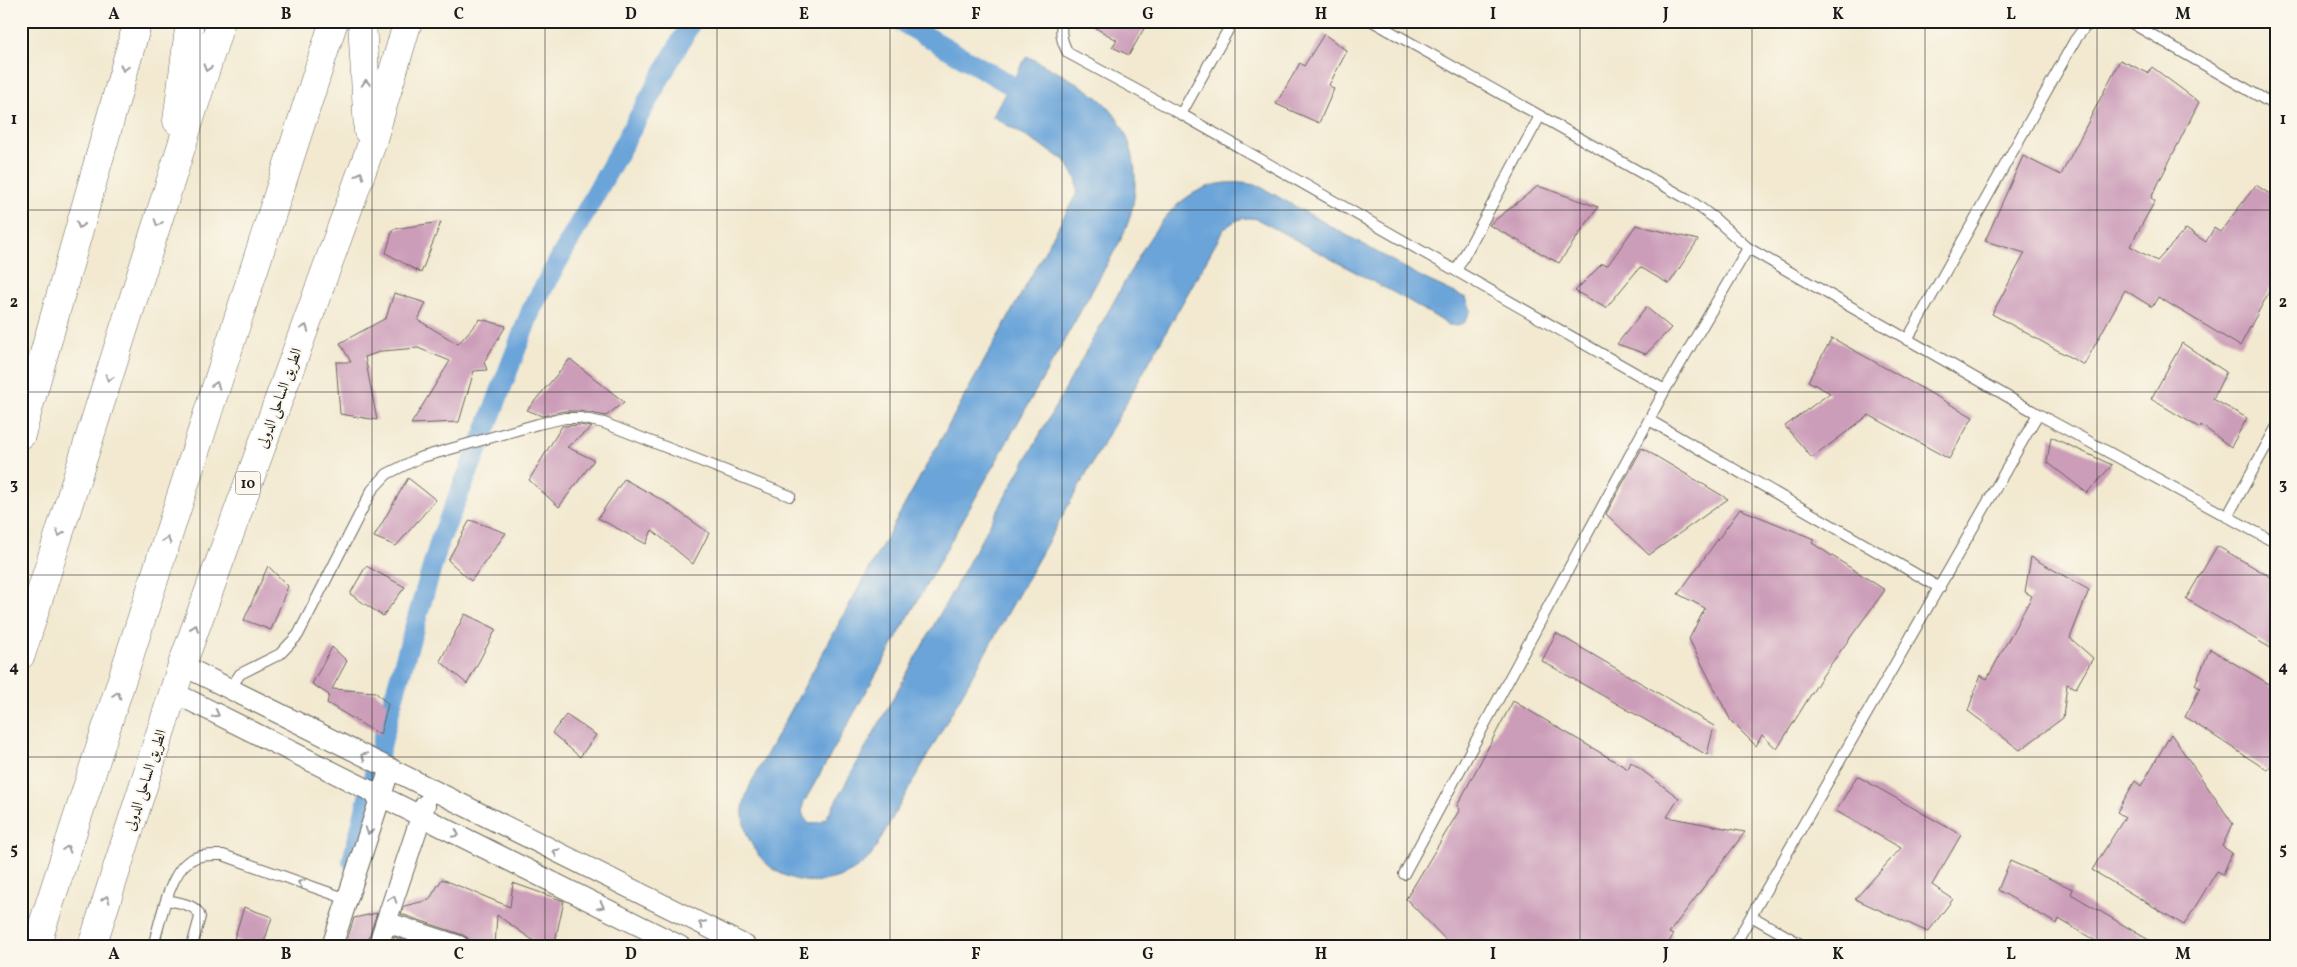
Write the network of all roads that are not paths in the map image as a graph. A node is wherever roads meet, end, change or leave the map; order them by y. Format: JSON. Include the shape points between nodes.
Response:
{"nodes":[{"id":1,"x":138,"y":21,"type":"edge"},
{"id":2,"x":190,"y":21,"type":"edge"},
{"id":3,"x":221,"y":21,"type":"edge"},
{"id":4,"x":334,"y":21,"type":"edge"},
{"id":5,"x":362,"y":21,"type":"edge"},
{"id":6,"x":408,"y":21,"type":"edge"},
{"id":7,"x":1062,"y":21,"type":"edge"},
{"id":8,"x":1233,"y":21,"type":"edge"},
{"id":9,"x":1372,"y":21,"type":"edge"},
{"id":10,"x":2094,"y":21,"type":"edge"},
{"id":11,"x":2128,"y":21,"type":"edge"},
{"id":12,"x":2276,"y":106,"type":"edge"},
{"id":13,"x":1181,"y":114,"type":"junction"},
{"id":14,"x":1540,"y":116,"type":"junction"},
{"id":15,"x":370,"y":150,"type":"junction"},
{"id":16,"x":168,"y":193,"type":"junction"},
{"id":17,"x":1748,"y":248,"type":"junction"},
{"id":18,"x":1456,"y":271,"type":"junction"},
{"id":19,"x":1907,"y":340,"type":"junction"},
{"id":20,"x":1665,"y":390,"type":"junction"},
{"id":21,"x":2038,"y":414,"type":"junction"},
{"id":22,"x":1650,"y":420,"type":"junction"},
{"id":23,"x":2276,"y":428,"type":"edge"},
{"id":24,"x":21,"y":435,"type":"edge"},
{"id":25,"x":790,"y":496,"type":"dead end"},
{"id":26,"x":2227,"y":516,"type":"junction"},
{"id":27,"x":2276,"y":543,"type":"edge"},
{"id":28,"x":1940,"y":588,"type":"junction"},
{"id":29,"x":21,"y":655,"type":"edge"},
{"id":30,"x":182,"y":665,"type":"junction"},
{"id":31,"x":230,"y":689,"type":"junction"},
{"id":32,"x":173,"y":692,"type":"junction"},
{"id":33,"x":390,"y":768,"type":"junction"},
{"id":34,"x":430,"y":790,"type":"junction"},
{"id":35,"x":381,"y":796,"type":"junction"},
{"id":36,"x":421,"y":817,"type":"junction"},
{"id":37,"x":1404,"y":874,"type":"dead end"},
{"id":38,"x":347,"y":899,"type":"junction"},
{"id":39,"x":168,"y":900,"type":"junction"},
{"id":40,"x":1751,"y":916,"type":"junction"},
{"id":41,"x":386,"y":922,"type":"junction"},
{"id":42,"x":36,"y":946,"type":"edge"},
{"id":43,"x":92,"y":946,"type":"edge"},
{"id":44,"x":153,"y":946,"type":"edge"},
{"id":45,"x":192,"y":946,"type":"edge"},
{"id":46,"x":332,"y":946,"type":"edge"},
{"id":47,"x":378,"y":946,"type":"edge"},
{"id":48,"x":459,"y":946,"type":"edge"},
{"id":49,"x":680,"y":946,"type":"edge"},
{"id":50,"x":746,"y":946,"type":"edge"},
{"id":51,"x":1734,"y":946,"type":"edge"},
{"id":52,"x":1804,"y":946,"type":"edge"}],
"edges":[{"from":1,"to":24,"type":"highway","one_way":true},
{"from":2,"to":16,"type":"highway"},
{"from":3,"to":16,"type":"highway","one_way":true},
{"from":42,"to":4,"type":"highway","one_way":true},
{"from":15,"to":5,"type":"highway","one_way":true},
{"from":6,"to":15,"type":"highway","name":"الطريق الساحلى الدولى","number":"10"},
{"from":7,"to":13,"type":"lane","via":[[1062,44],[1068,54]]},
{"from":8,"to":13,"type":"lane"},
{"from":9,"to":14,"type":"lane"},
{"from":10,"to":19,"type":"lane","via":[[2074,40]]},
{"from":11,"to":12,"type":"lane"},
{"from":13,"to":18,"type":"lane"},
{"from":14,"to":17,"type":"lane","via":[[1691,201]]},
{"from":14,"to":18,"type":"lane"},
{"from":30,"to":15,"type":"highway","name":"الطريق الساحلى الدولى","number":"10","one_way":true},
{"from":16,"to":29,"type":"highway","one_way":true},
{"from":17,"to":19,"type":"lane"},
{"from":17,"to":20,"type":"lane"},
{"from":18,"to":20,"type":"lane"},
{"from":19,"to":21,"type":"lane"},
{"from":20,"to":22,"type":"lane"},
{"from":21,"to":26,"type":"lane"},
{"from":21,"to":28,"type":"lane"},
{"from":22,"to":28,"type":"lane"},
{"from":22,"to":37,"type":"lane"},
{"from":23,"to":26,"type":"lane"},
{"from":25,"to":31,"type":"lane","via":[[604,422],[580,418],[551,420],[419,458],[387,474],[372,490],[301,630],[290,645],[240,674]]},
{"from":26,"to":27,"type":"lane"},
{"from":28,"to":40,"type":"lane"},
{"from":30,"to":31,"type":"street"},
{"from":30,"to":32,"type":"highway","name":"الطريق الساحلى الدولى","number":"10"},
{"from":33,"to":31,"type":"street","one_way":true},
{"from":32,"to":35,"type":"street","one_way":true},
{"from":43,"to":32,"type":"highway","name":"الطريق الساحلى الدولى","number":"10","one_way":true},
{"from":33,"to":34,"type":"street"},
{"from":33,"to":35,"type":"street"},
{"from":34,"to":36,"type":"street"},
{"from":50,"to":34,"type":"street","one_way":true},
{"from":35,"to":36,"type":"street"},
{"from":35,"to":38,"type":"street","one_way":true},
{"from":41,"to":36,"type":"street","one_way":true},
{"from":36,"to":49,"type":"street","one_way":true},
{"from":38,"to":39,"type":"lane","one_way":true,"via":[[223,856],[205,855],[189,861],[177,873]]},
{"from":38,"to":46,"type":"street"},
{"from":39,"to":44,"type":"lane"},
{"from":39,"to":45,"type":"lane","via":[[194,908],[199,913]]},
{"from":40,"to":51,"type":"lane"},
{"from":40,"to":52,"type":"lane"},
{"from":41,"to":47,"type":"street"},
{"from":41,"to":48,"type":"street"}]}
